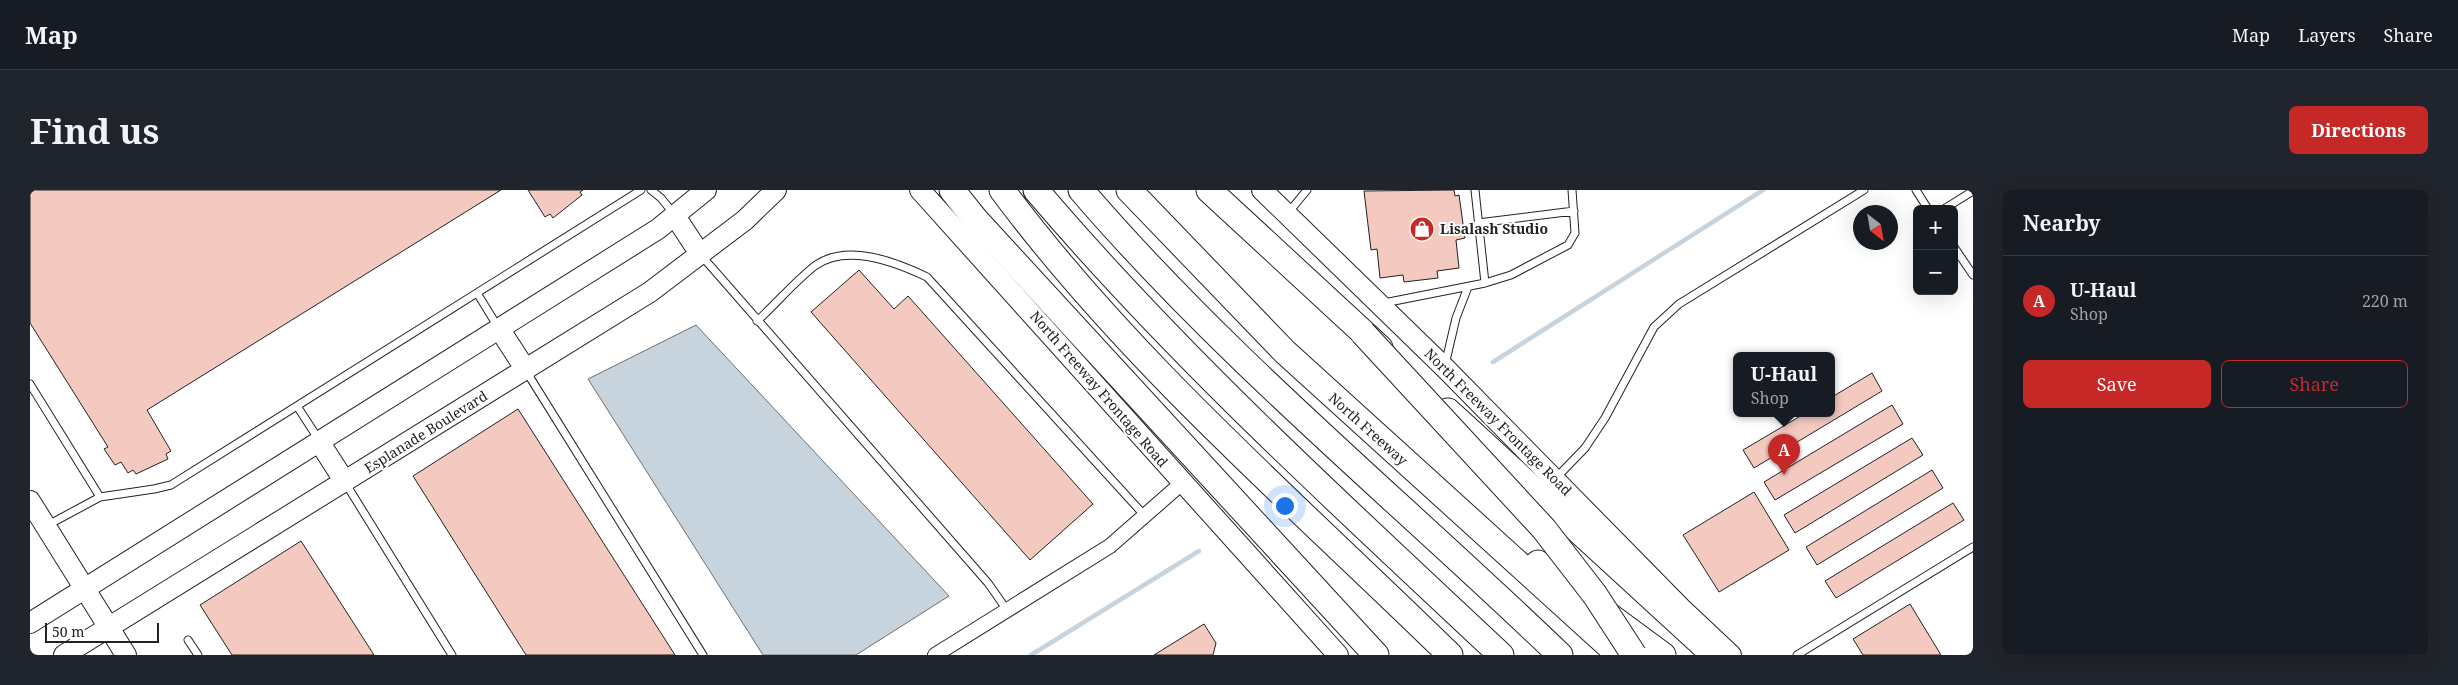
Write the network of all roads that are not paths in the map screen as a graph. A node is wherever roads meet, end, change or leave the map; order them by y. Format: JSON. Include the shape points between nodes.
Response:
{"nodes":[{"id":1,"x":641,"y":190,"type":"edge"},
{"id":2,"x":651,"y":190,"type":"edge"},
{"id":3,"x":706,"y":190,"type":"edge"},
{"id":4,"x":776,"y":190,"type":"edge"},
{"id":5,"x":920,"y":190,"type":"edge"},
{"id":6,"x":952,"y":190,"type":"edge"},
{"id":7,"x":1002,"y":190,"type":"edge"},
{"id":8,"x":1036,"y":190,"type":"edge"},
{"id":9,"x":1081,"y":190,"type":"edge"},
{"id":10,"x":1129,"y":190,"type":"edge"},
{"id":11,"x":1209,"y":190,"type":"edge"},
{"id":12,"x":1262,"y":190,"type":"edge"},
{"id":13,"x":1307,"y":190,"type":"edge"},
{"id":14,"x":1475,"y":190,"type":"edge"},
{"id":15,"x":1572,"y":190,"type":"edge"},
{"id":16,"x":1864,"y":190,"type":"edge"},
{"id":17,"x":1916,"y":190,"type":"edge"},
{"id":18,"x":1973,"y":191,"type":"edge"},
{"id":19,"x":1925,"y":205,"type":"edge"},
{"id":20,"x":1950,"y":205,"type":"edge"},
{"id":21,"x":1574,"y":211,"type":"junction"},
{"id":22,"x":1288,"y":213,"type":"junction"},
{"id":23,"x":675,"y":216,"type":"junction"},
{"id":24,"x":1478,"y":223,"type":"junction"},
{"id":25,"x":1956,"y":250,"type":"edge"},
{"id":26,"x":700,"y":254,"type":"junction"},
{"id":27,"x":1973,"y":274,"type":"edge"},
{"id":28,"x":1486,"y":283,"type":"junction"},
{"id":29,"x":1468,"y":287,"type":"junction"},
{"id":30,"x":477,"y":293,"type":"junction"},
{"id":31,"x":1380,"y":304,"type":"junction"},
{"id":32,"x":757,"y":322,"type":"junction"},
{"id":33,"x":500,"y":330,"type":"junction"},
{"id":34,"x":1363,"y":333,"type":"junction"},
{"id":35,"x":1444,"y":367,"type":"junction"},
{"id":36,"x":526,"y":370,"type":"junction"},
{"id":37,"x":30,"y":384,"type":"edge"},
{"id":38,"x":297,"y":406,"type":"junction"},
{"id":39,"x":320,"y":443,"type":"junction"},
{"id":40,"x":1417,"y":473,"type":"junction"},
{"id":41,"x":1555,"y":479,"type":"junction"},
{"id":42,"x":345,"y":482,"type":"junction"},
{"id":43,"x":1182,"y":483,"type":"junction"},
{"id":44,"x":100,"y":497,"type":"junction"},
{"id":45,"x":30,"y":501,"type":"edge"},
{"id":46,"x":1145,"y":516,"type":"junction"},
{"id":47,"x":45,"y":526,"type":"junction"},
{"id":48,"x":1973,"y":547,"type":"edge"},
{"id":49,"x":84,"y":590,"type":"junction"},
{"id":50,"x":1007,"y":610,"type":"junction"},
{"id":51,"x":30,"y":623,"type":"edge"},
{"id":52,"x":108,"y":627,"type":"junction"},
{"id":53,"x":188,"y":640,"type":"dead end"},
{"id":54,"x":1809,"y":652,"type":"edge"},
{"id":55,"x":64,"y":655,"type":"edge"},
{"id":56,"x":126,"y":655,"type":"edge"},
{"id":57,"x":198,"y":655,"type":"edge"},
{"id":58,"x":452,"y":655,"type":"edge"},
{"id":59,"x":703,"y":655,"type":"edge"},
{"id":60,"x":935,"y":655,"type":"edge"},
{"id":61,"x":1338,"y":655,"type":"edge"},
{"id":62,"x":1376,"y":655,"type":"edge"},
{"id":63,"x":1450,"y":655,"type":"edge"},
{"id":64,"x":1501,"y":655,"type":"edge"},
{"id":65,"x":1560,"y":655,"type":"edge"},
{"id":66,"x":1620,"y":655,"type":"edge"},
{"id":67,"x":1634,"y":655,"type":"edge"},
{"id":68,"x":1663,"y":655,"type":"edge"},
{"id":69,"x":1714,"y":655,"type":"edge"},
{"id":70,"x":1731,"y":655,"type":"edge"},
{"id":71,"x":1797,"y":655,"type":"edge"}],
"edges":[{"from":1,"to":30,"type":"lane"},
{"from":2,"to":23,"type":"lane"},
{"from":3,"to":23,"type":"street"},
{"from":4,"to":26,"type":"street","name":"Esplanade Boulevard","via":[[745,220]]},
{"from":5,"to":43,"type":"street","name":"North Freeway Frontage Road"},
{"from":6,"to":62,"type":"highway"},
{"from":7,"to":63,"type":"highway","via":[[1146,358],[1312,524]]},
{"from":8,"to":64,"type":"highway","via":[[1131,295],[1235,402]]},
{"from":9,"to":65,"type":"highway","via":[[1158,274],[1268,384]]},
{"from":10,"to":40,"type":"highway","name":"North Freeway","via":[[1285,352]]},
{"from":11,"to":34,"type":"highway"},
{"from":12,"to":22,"type":"street","name":"North Freeway Frontage Road"},
{"from":13,"to":22,"type":"lane"},
{"from":14,"to":24,"type":"lane"},
{"from":15,"to":21,"type":"lane"},
{"from":16,"to":41,"type":"lane","via":[[1680,304],[1654,327],[1605,418],[1585,448]]},
{"from":17,"to":19,"type":"lane"},
{"from":18,"to":20,"type":"lane"},
{"from":21,"to":24,"type":"lane"},
{"from":21,"to":28,"type":"lane","via":[[1575,233],[1568,245],[1511,275]]},
{"from":22,"to":31,"type":"street","name":"North Freeway Frontage Road"},
{"from":23,"to":26,"type":"street"},
{"from":23,"to":33,"type":"street"},
{"from":24,"to":28,"type":"lane"},
{"from":25,"to":27,"type":"lane"},
{"from":26,"to":32,"type":"lane"},
{"from":26,"to":36,"type":"street","name":"Esplanade Boulevard","via":[[650,292]]},
{"from":28,"to":29,"type":"lane"},
{"from":29,"to":31,"type":"lane"},
{"from":29,"to":35,"type":"lane","via":[[1456,318]]},
{"from":30,"to":33,"type":"lane"},
{"from":30,"to":38,"type":"lane"},
{"from":31,"to":35,"type":"street","name":"North Freeway Frontage Road"},
{"from":32,"to":46,"type":"lane","via":[[816,265],[832,258],[853,255],[890,262],[927,276]]},
{"from":32,"to":50,"type":"lane","via":[[988,582]]},
{"from":33,"to":36,"type":"street"},
{"from":33,"to":39,"type":"street"},
{"from":34,"to":67,"type":"highway","bridge":true,"via":[[1544,529],[1595,595]]},
{"from":34,"to":69,"type":"highway","bridge":true},
{"from":35,"to":41,"type":"street","name":"North Freeway Frontage Road"},
{"from":36,"to":42,"type":"street","name":"Esplanade Boulevard"},
{"from":36,"to":59,"type":"lane"},
{"from":37,"to":44,"type":"lane"},
{"from":38,"to":39,"type":"lane"},
{"from":38,"to":44,"type":"lane","via":[[171,484],[154,490]]},
{"from":39,"to":42,"type":"street"},
{"from":39,"to":49,"type":"street"},
{"from":40,"to":66,"type":"highway","name":"North Freeway"},
{"from":40,"to":68,"type":"highway"},
{"from":41,"to":70,"type":"street","name":"North Freeway Frontage Road"},
{"from":42,"to":52,"type":"street","name":"Esplanade Boulevard"},
{"from":42,"to":58,"type":"lane"},
{"from":43,"to":46,"type":"street"},
{"from":43,"to":61,"type":"street","name":"North Freeway Frontage Road"},
{"from":44,"to":47,"type":"lane"},
{"from":45,"to":47,"type":"street"},
{"from":46,"to":50,"type":"street","via":[[1110,546]]},
{"from":47,"to":49,"type":"street"},
{"from":48,"to":54,"type":"lane"},
{"from":49,"to":51,"type":"street"},
{"from":49,"to":52,"type":"street"},
{"from":50,"to":60,"type":"street"},
{"from":52,"to":55,"type":"street","name":"Esplanade Boulevard"},
{"from":52,"to":56,"type":"street"},
{"from":53,"to":57,"type":"lane"},
{"from":54,"to":71,"type":"lane"}]}
